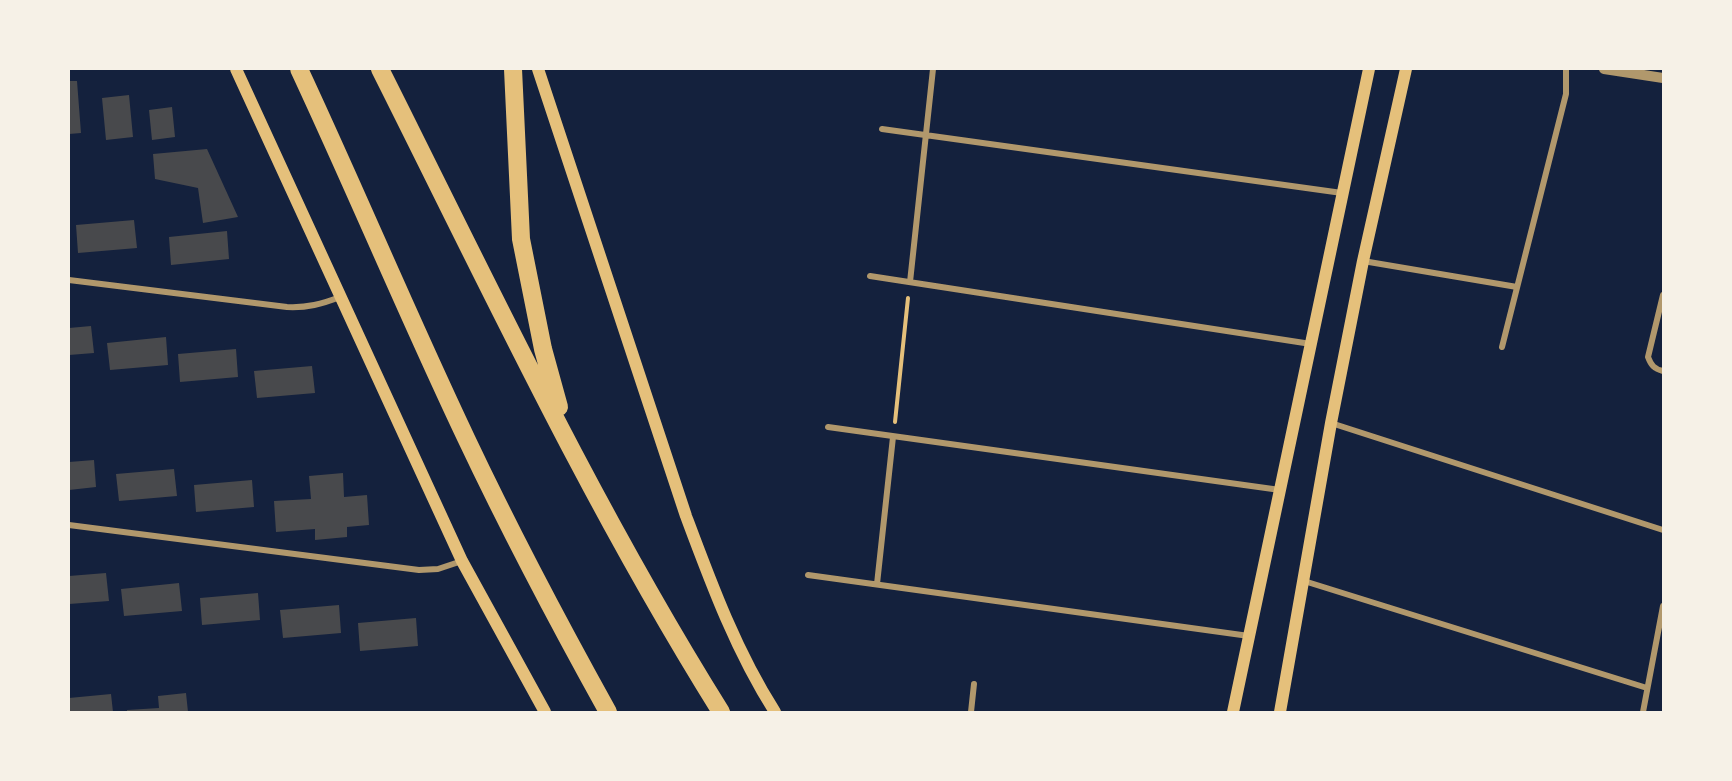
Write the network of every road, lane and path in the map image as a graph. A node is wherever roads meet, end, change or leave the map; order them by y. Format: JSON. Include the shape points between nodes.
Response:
{"nodes":[{"id":1,"x":236,"y":69,"type":"edge"},
{"id":2,"x":289,"y":69,"type":"edge"},
{"id":3,"x":299,"y":69,"type":"edge"},
{"id":4,"x":380,"y":69,"type":"edge"},
{"id":5,"x":513,"y":69,"type":"edge"},
{"id":6,"x":538,"y":69,"type":"edge"},
{"id":7,"x":933,"y":69,"type":"edge"},
{"id":8,"x":1369,"y":69,"type":"edge"},
{"id":9,"x":1406,"y":69,"type":"edge"},
{"id":10,"x":1566,"y":69,"type":"edge"},
{"id":11,"x":1604,"y":69,"type":"edge"},
{"id":12,"x":1663,"y":78,"type":"edge"},
{"id":13,"x":882,"y":129,"type":"dead end"},
{"id":14,"x":926,"y":135,"type":"junction"},
{"id":15,"x":331,"y":138,"type":"junction"},
{"id":16,"x":1342,"y":193,"type":"junction"},
{"id":17,"x":1363,"y":261,"type":"junction"},
{"id":18,"x":870,"y":276,"type":"dead end"},
{"id":19,"x":69,"y":280,"type":"edge"},
{"id":20,"x":910,"y":282,"type":"junction"},
{"id":21,"x":1517,"y":288,"type":"junction"},
{"id":22,"x":1663,"y":295,"type":"edge"},
{"id":23,"x":340,"y":297,"type":"junction"},
{"id":24,"x":1311,"y":344,"type":"junction"},
{"id":25,"x":1502,"y":347,"type":"dead end"},
{"id":26,"x":1663,"y":371,"type":"edge"},
{"id":27,"x":1331,"y":423,"type":"junction"},
{"id":28,"x":828,"y":427,"type":"dead end"},
{"id":29,"x":893,"y":436,"type":"junction"},
{"id":30,"x":586,"y":479,"type":"junction"},
{"id":31,"x":1280,"y":490,"type":"junction"},
{"id":32,"x":69,"y":525,"type":"edge"},
{"id":33,"x":1663,"y":530,"type":"edge"},
{"id":34,"x":462,"y":561,"type":"junction"},
{"id":35,"x":808,"y":575,"type":"dead end"},
{"id":36,"x":1303,"y":581,"type":"junction"},
{"id":37,"x":877,"y":584,"type":"junction"},
{"id":38,"x":1663,"y":606,"type":"edge"},
{"id":39,"x":1249,"y":636,"type":"junction"},
{"id":40,"x":974,"y":684,"type":"dead end"},
{"id":41,"x":1647,"y":688,"type":"junction"},
{"id":42,"x":545,"y":712,"type":"edge"},
{"id":43,"x":608,"y":712,"type":"edge"},
{"id":44,"x":721,"y":712,"type":"edge"},
{"id":45,"x":775,"y":712,"type":"edge"},
{"id":46,"x":971,"y":712,"type":"edge"},
{"id":47,"x":1233,"y":712,"type":"edge"},
{"id":48,"x":1280,"y":712,"type":"edge"},
{"id":49,"x":1643,"y":712,"type":"edge"}],
"edges":[{"from":1,"to":23,"type":"main road"},
{"from":2,"to":15,"type":"highway"},
{"from":3,"to":15,"type":"highway"},
{"from":4,"to":30,"type":"highway"},
{"from":5,"to":30,"type":"highway","via":[[518,206],[525,270],[555,393]]},
{"from":6,"to":45,"type":"main road","via":[[709,579]]},
{"from":7,"to":14,"type":"street"},
{"from":8,"to":16,"type":"main road"},
{"from":9,"to":17,"type":"main road"},
{"from":10,"to":21,"type":"street","via":[[1566,94]]},
{"from":11,"to":12,"type":"street"},
{"from":13,"to":14,"type":"street"},
{"from":14,"to":16,"type":"street"},
{"from":14,"to":20,"type":"street"},
{"from":15,"to":43,"type":"highway","via":[[499,506]]},
{"from":16,"to":24,"type":"main road"},
{"from":17,"to":21,"type":"street"},
{"from":17,"to":27,"type":"main road"},
{"from":18,"to":20,"type":"street"},
{"from":19,"to":23,"type":"street","via":[[287,307],[320,305]]},
{"from":20,"to":24,"type":"street"},
{"from":20,"to":29,"type":"path"},
{"from":21,"to":25,"type":"street"},
{"from":22,"to":26,"type":"street","via":[[1648,357],[1655,369]]},
{"from":23,"to":34,"type":"main road"},
{"from":24,"to":31,"type":"main road"},
{"from":27,"to":33,"type":"street"},
{"from":27,"to":36,"type":"main road"},
{"from":28,"to":29,"type":"street"},
{"from":29,"to":31,"type":"street"},
{"from":29,"to":37,"type":"street"},
{"from":30,"to":44,"type":"highway"},
{"from":31,"to":39,"type":"main road"},
{"from":32,"to":34,"type":"street","via":[[419,570]]},
{"from":34,"to":42,"type":"main road"},
{"from":35,"to":37,"type":"street"},
{"from":36,"to":41,"type":"street"},
{"from":36,"to":48,"type":"main road"},
{"from":37,"to":39,"type":"street"},
{"from":38,"to":41,"type":"street"},
{"from":39,"to":47,"type":"main road"},
{"from":40,"to":46,"type":"street"},
{"from":41,"to":49,"type":"street"}]}
